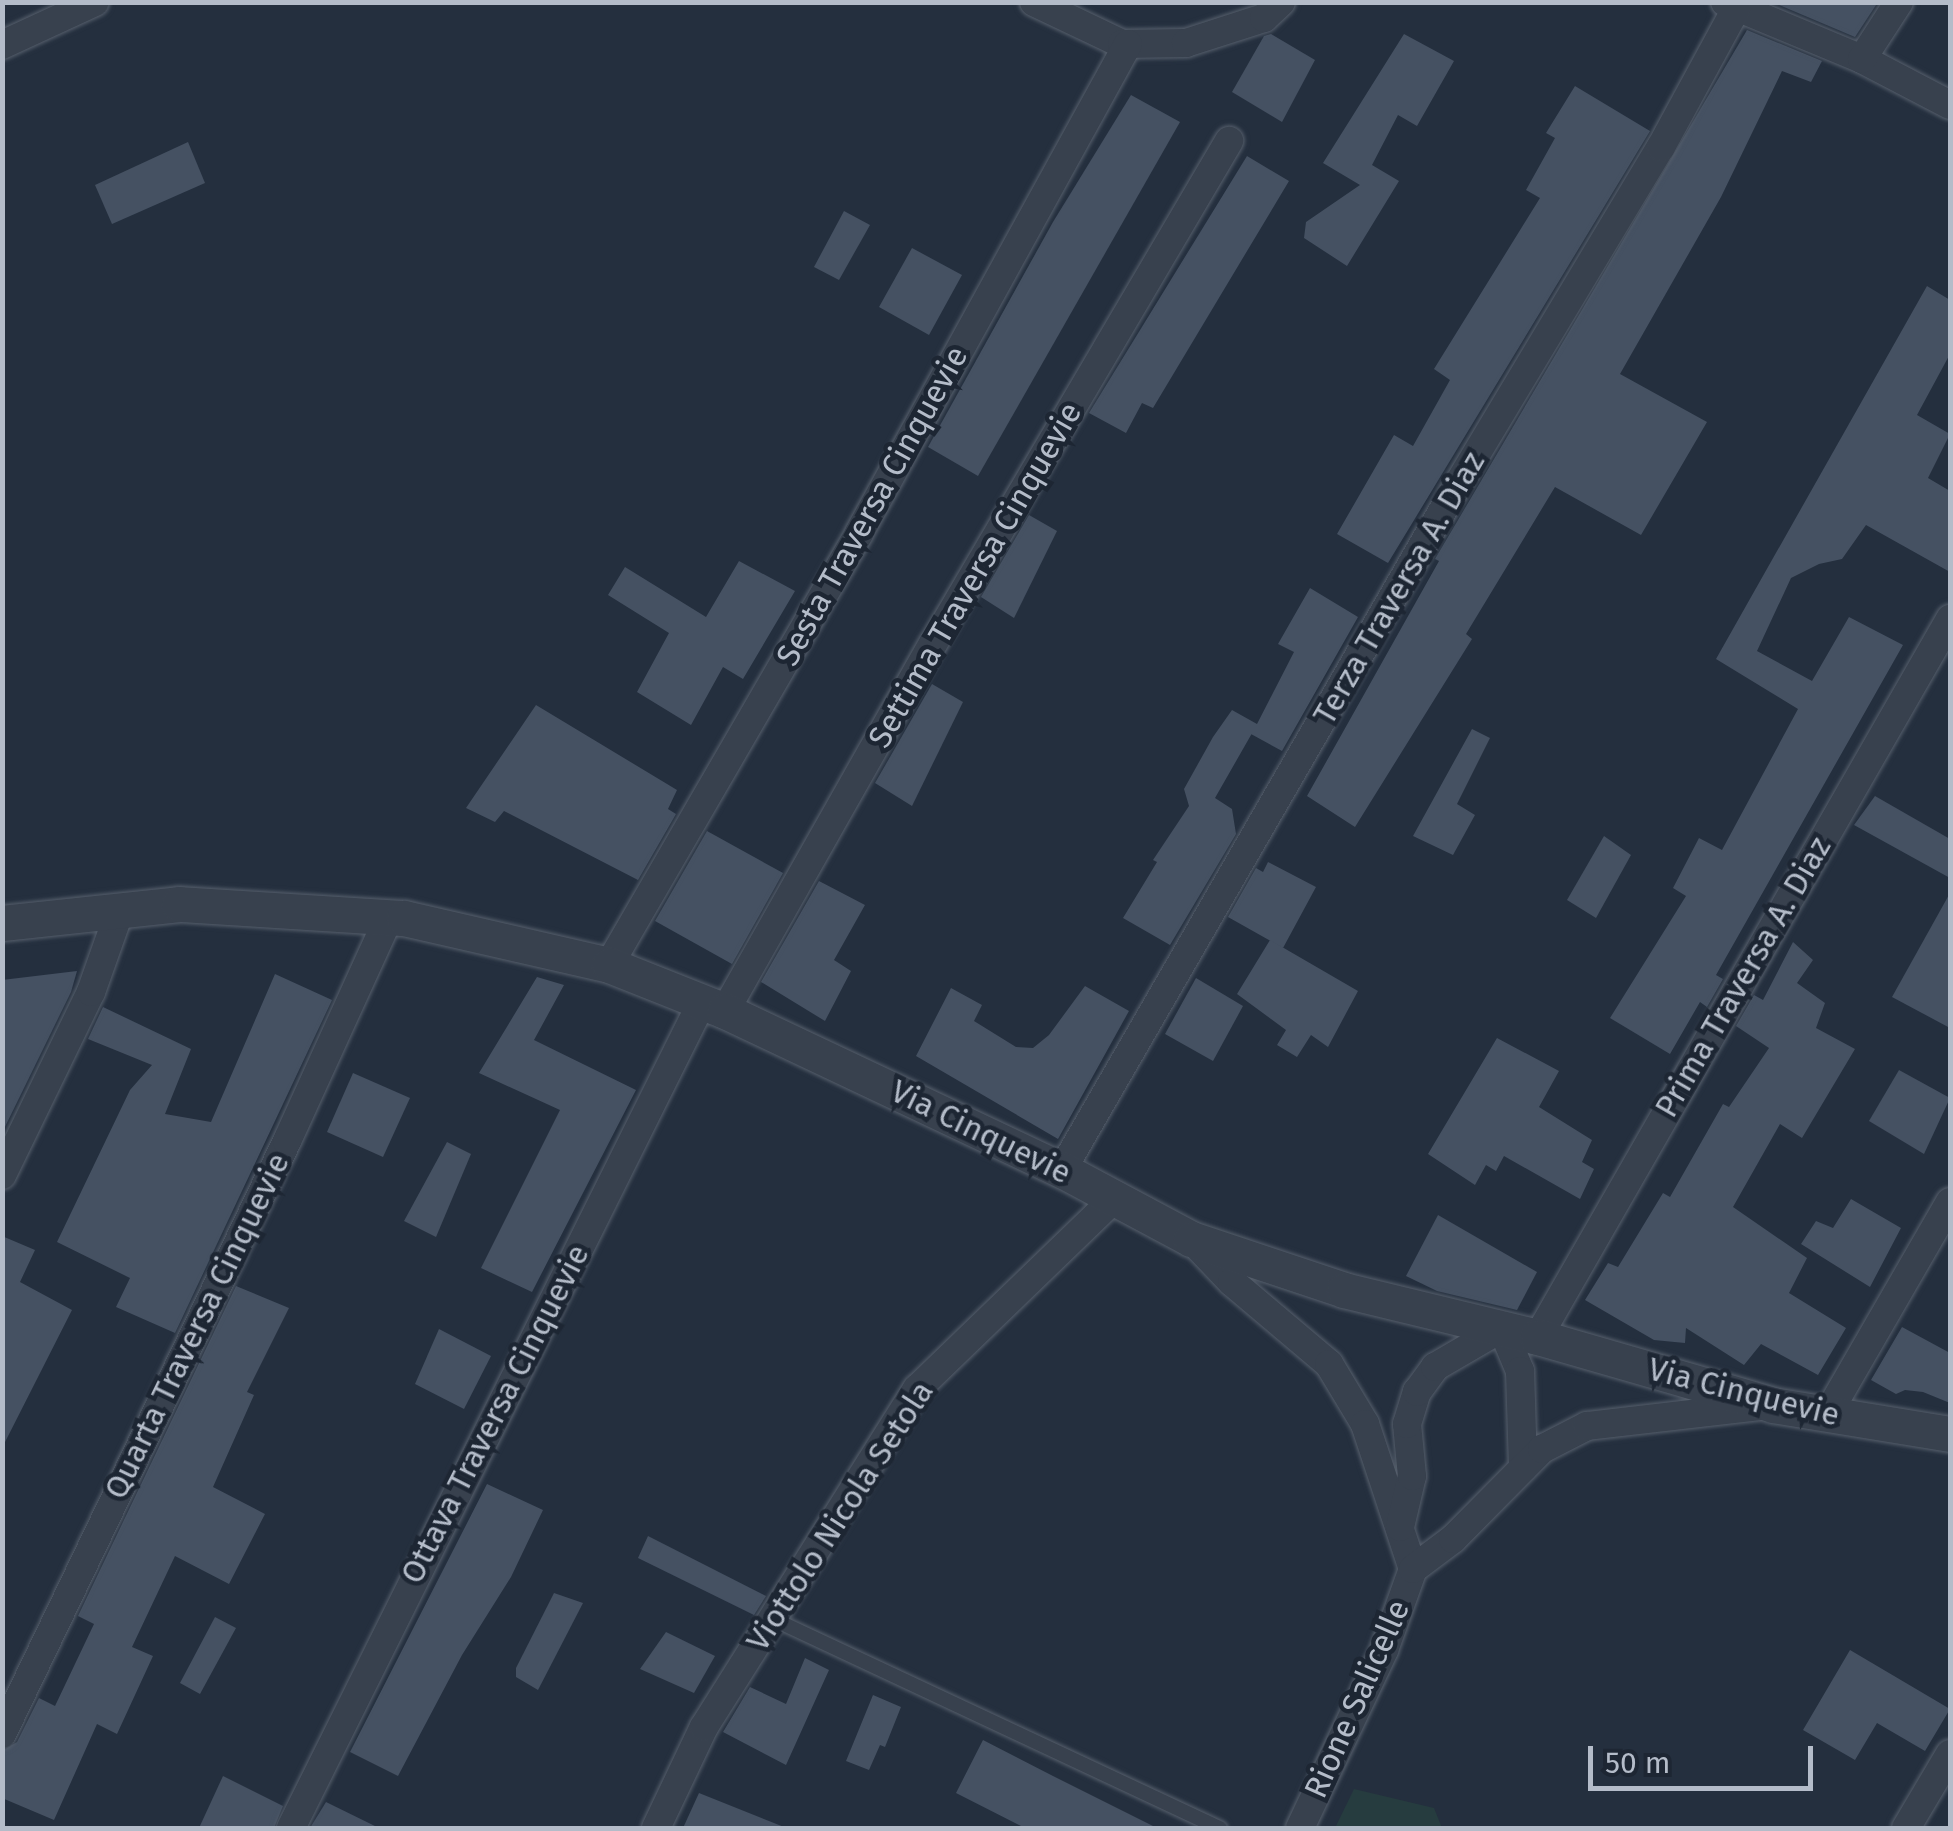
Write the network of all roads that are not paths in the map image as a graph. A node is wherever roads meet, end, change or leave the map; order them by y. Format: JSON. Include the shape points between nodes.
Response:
{"nodes":[{"id":1,"x":95,"y":2,"type":"edge"},
{"id":2,"x":1034,"y":2,"type":"edge"},
{"id":3,"x":1281,"y":2,"type":"edge"},
{"id":4,"x":1899,"y":2,"type":"edge"},
{"id":5,"x":1732,"y":5,"type":"edge"},
{"id":6,"x":1079,"y":14,"type":"edge"},
{"id":7,"x":1128,"y":44,"type":"junction"},
{"id":8,"x":2,"y":45,"type":"edge"},
{"id":9,"x":1862,"y":58,"type":"junction"},
{"id":10,"x":1950,"y":105,"type":"edge"},
{"id":11,"x":1228,"y":141,"type":"dead end"},
{"id":12,"x":1950,"y":618,"type":"edge"},
{"id":13,"x":120,"y":910,"type":"junction"},
{"id":14,"x":388,"y":918,"type":"junction"},
{"id":15,"x":2,"y":923,"type":"edge"},
{"id":16,"x":609,"y":965,"type":"junction"},
{"id":17,"x":714,"y":1006,"type":"junction"},
{"id":18,"x":1062,"y":1170,"type":"junction"},
{"id":19,"x":2,"y":1175,"type":"edge"},
{"id":20,"x":1115,"y":1198,"type":"junction"},
{"id":21,"x":1950,"y":1202,"type":"edge"},
{"id":22,"x":1191,"y":1239,"type":"junction"},
{"id":23,"x":1502,"y":1328,"type":"junction"},
{"id":24,"x":1538,"y":1337,"type":"junction"},
{"id":25,"x":1773,"y":1405,"type":"junction"},
{"id":26,"x":1827,"y":1415,"type":"junction"},
{"id":27,"x":1950,"y":1434,"type":"edge"},
{"id":28,"x":1522,"y":1468,"type":"junction"},
{"id":29,"x":1400,"y":1527,"type":"junction"},
{"id":30,"x":1413,"y":1569,"type":"junction"},
{"id":31,"x":772,"y":1618,"type":"junction"},
{"id":32,"x":2,"y":1734,"type":"edge"},
{"id":33,"x":1950,"y":1754,"type":"edge"},
{"id":34,"x":291,"y":1828,"type":"edge"},
{"id":35,"x":656,"y":1828,"type":"edge"},
{"id":36,"x":1220,"y":1828,"type":"edge"},
{"id":37,"x":1300,"y":1828,"type":"edge"},
{"id":38,"x":1906,"y":1828,"type":"edge"}],
"edges":[{"from":1,"to":8,"type":"street"},
{"from":2,"to":6,"type":"street"},
{"from":3,"to":7,"type":"street","via":[[1264,18],[1186,43]]},
{"from":4,"to":9,"type":"street"},
{"from":5,"to":9,"type":"street"},
{"from":5,"to":18,"type":"street","name":"Terza Traversa A. Diaz","via":[[1661,146]]},
{"from":6,"to":7,"type":"street"},
{"from":7,"to":16,"type":"street","name":"Sesta Traversa Cinquevie","via":[[859,533]]},
{"from":9,"to":10,"type":"street"},
{"from":11,"to":17,"type":"street","name":"Settima Traversa Cinquevie"},
{"from":12,"to":24,"type":"street","name":"Prima Traversa A. Diaz"},
{"from":13,"to":14,"type":"street","name":"Via Cinquevie","via":[[179,904]]},
{"from":13,"to":15,"type":"street","name":"Via Cinquevie"},
{"from":13,"to":19,"type":"street","via":[[92,992]]},
{"from":14,"to":16,"type":"street","name":"Via Cinquevie"},
{"from":14,"to":32,"type":"street","name":"Quarta Traversa Cinquevie"},
{"from":16,"to":17,"type":"street","name":"Via Cinquevie"},
{"from":17,"to":18,"type":"street","name":"Via Cinquevie"},
{"from":17,"to":34,"type":"street","name":"Ottava Traversa Cinquevie"},
{"from":18,"to":20,"type":"street","name":"Via Cinquevie"},
{"from":20,"to":22,"type":"street","name":"Via Cinquevie"},
{"from":20,"to":31,"type":"street","name":"Viottolo Nicola Setola","via":[[917,1389]]},
{"from":21,"to":26,"type":"street"},
{"from":22,"to":23,"type":"street","name":"Via Cinquevie","via":[[1344,1290]]},
{"from":22,"to":29,"type":"street","name":"Rione Salicelle","via":[[1329,1364],[1365,1424]]},
{"from":23,"to":24,"type":"street","name":"Via Cinquevie"},
{"from":23,"to":28,"type":"street","via":[[1520,1370]]},
{"from":23,"to":29,"type":"street","via":[[1435,1367],[1417,1392],[1407,1424],[1412,1476]]},
{"from":24,"to":25,"type":"street","name":"Via Cinquevie"},
{"from":25,"to":26,"type":"street","name":"Via Cinquevie"},
{"from":25,"to":28,"type":"street","name":"Rione Salicelle","via":[[1587,1426],[1542,1449]]},
{"from":26,"to":27,"type":"street","name":"Via Cinquevie"},
{"from":28,"to":30,"type":"street","name":"Rione Salicelle","via":[[1453,1539]]},
{"from":29,"to":30,"type":"street","name":"Rione Salicelle"},
{"from":30,"to":37,"type":"street","name":"Rione Salicelle","via":[[1384,1650]]},
{"from":31,"to":35,"type":"street","name":"Viottolo Nicola Setola","via":[[704,1727]]},
{"from":31,"to":36,"type":"lane"},
{"from":33,"to":38,"type":"street"}]}
